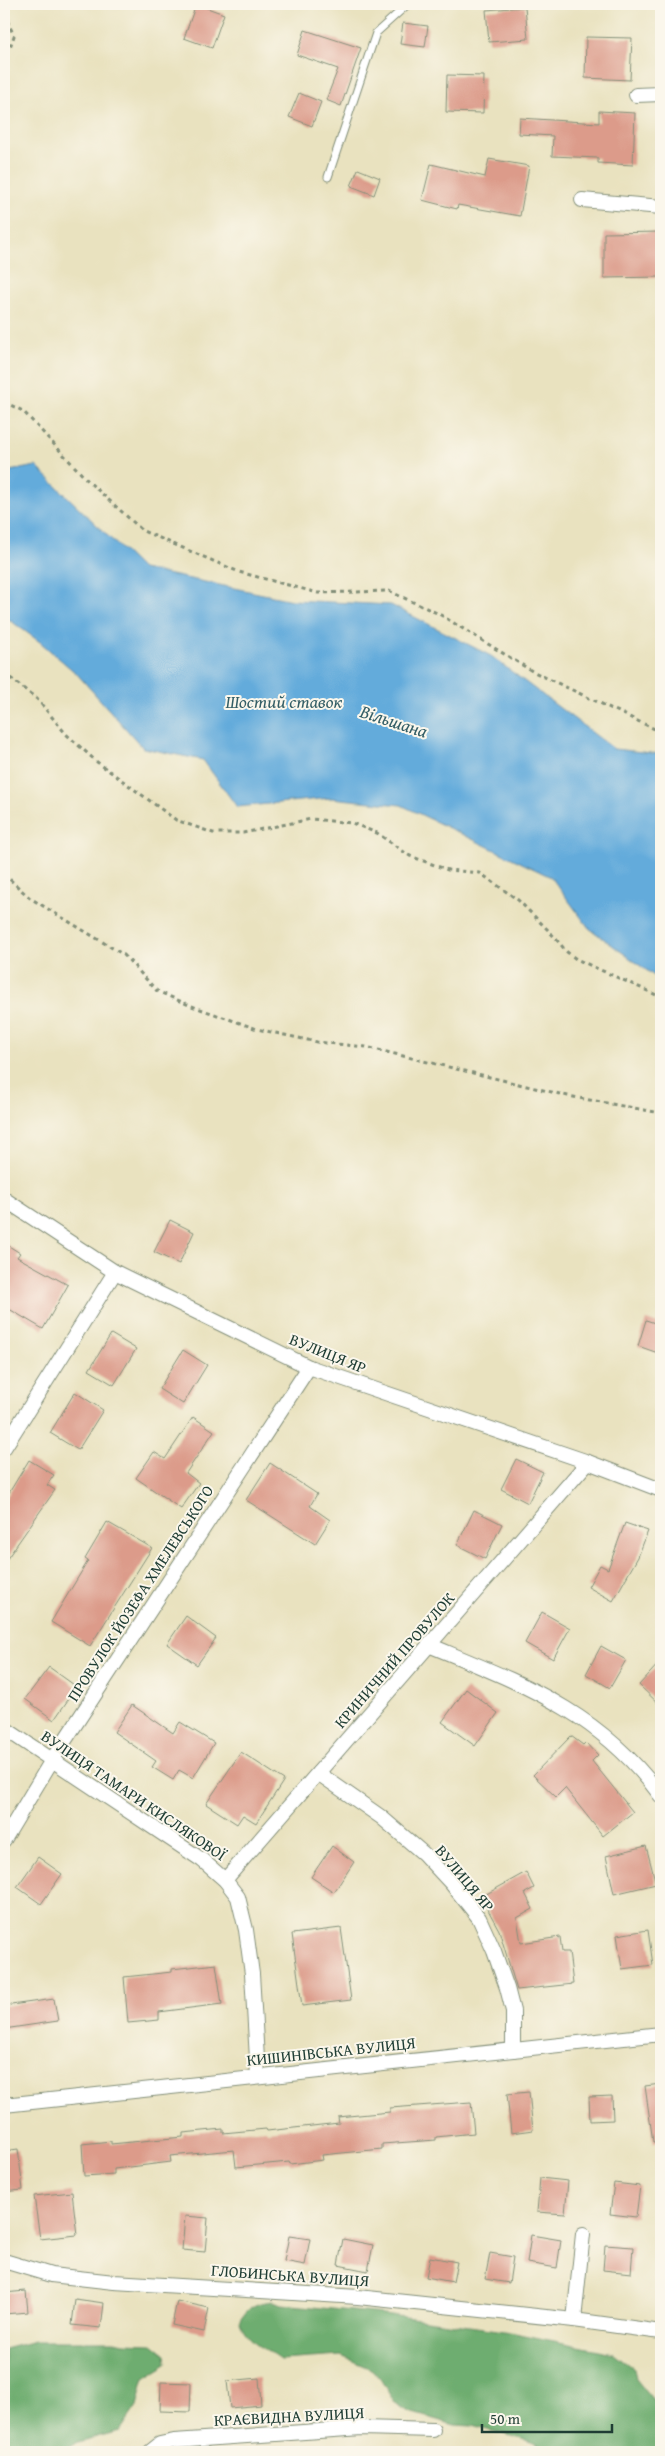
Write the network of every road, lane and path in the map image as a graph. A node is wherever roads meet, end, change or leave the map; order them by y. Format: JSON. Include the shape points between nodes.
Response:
{"nodes":[{"id":1,"x":408,"y":4,"type":"edge"},
{"id":2,"x":4,"y":13,"type":"edge"},
{"id":3,"x":4,"y":53,"type":"edge"},
{"id":4,"x":661,"y":94,"type":"edge"},
{"id":5,"x":636,"y":95,"type":"dead end"},
{"id":6,"x":328,"y":177,"type":"dead end"},
{"id":7,"x":582,"y":200,"type":"dead end"},
{"id":8,"x":661,"y":207,"type":"edge"},
{"id":9,"x":4,"y":402,"type":"edge"},
{"id":10,"x":4,"y":673,"type":"edge"},
{"id":11,"x":661,"y":732,"type":"edge"},
{"id":12,"x":4,"y":874,"type":"edge"},
{"id":13,"x":661,"y":997,"type":"edge"},
{"id":14,"x":661,"y":1113,"type":"edge"},
{"id":15,"x":4,"y":1199,"type":"edge"},
{"id":16,"x":115,"y":1272,"type":"junction"},
{"id":17,"x":309,"y":1368,"type":"junction"},
{"id":18,"x":4,"y":1448,"type":"edge"},
{"id":19,"x":588,"y":1462,"type":"junction"},
{"id":20,"x":661,"y":1490,"type":"edge"},
{"id":21,"x":429,"y":1645,"type":"junction"},
{"id":22,"x":4,"y":1728,"type":"edge"},
{"id":23,"x":52,"y":1760,"type":"junction"},
{"id":24,"x":318,"y":1773,"type":"junction"},
{"id":25,"x":661,"y":1796,"type":"edge"},
{"id":26,"x":4,"y":1840,"type":"edge"},
{"id":27,"x":225,"y":1880,"type":"junction"},
{"id":28,"x":661,"y":2034,"type":"edge"},
{"id":29,"x":513,"y":2050,"type":"junction"},
{"id":30,"x":258,"y":2076,"type":"junction"},
{"id":31,"x":4,"y":2105,"type":"edge"},
{"id":32,"x":583,"y":2234,"type":"dead end"},
{"id":33,"x":4,"y":2262,"type":"edge"},
{"id":34,"x":574,"y":2320,"type":"junction"},
{"id":35,"x":661,"y":2332,"type":"edge"},
{"id":36,"x":433,"y":2430,"type":"dead end"},
{"id":37,"x":150,"y":2452,"type":"edge"}],
"edges":[{"from":1,"to":6,"type":"lane","via":[[376,33]]},
{"from":2,"to":3,"type":"path","via":[[14,36]]},
{"from":4,"to":5,"type":"street"},
{"from":7,"to":8,"type":"street"},
{"from":9,"to":11,"type":"path","via":[[23,412],[89,482],[142,530],[239,572],[318,593],[389,591],[439,614],[532,671]]},
{"from":10,"to":13,"type":"path","via":[[37,699],[66,734],[97,762],[176,820],[213,833],[244,833],[311,819],[352,823],[377,833],[410,856],[448,870],[480,873],[518,900],[576,960]]},
{"from":12,"to":14,"type":"path","via":[[30,898],[124,955],[157,991],[189,1005],[257,1029],[317,1042],[366,1047],[568,1096]]},
{"from":15,"to":16,"type":"street","name":"ВУЛИЦЯ ЯР"},
{"from":16,"to":17,"type":"street","name":"ВУЛИЦЯ ЯР"},
{"from":16,"to":18,"type":"street"},
{"from":17,"to":19,"type":"street","name":"ВУЛИЦЯ ЯР"},
{"from":17,"to":23,"type":"street","name":"ПРОВУЛОК ЙОЗЕФА ХМЕЛЕВСЬКОГО"},
{"from":19,"to":20,"type":"street","name":"ВУЛИЦЯ ЯР"},
{"from":19,"to":21,"type":"street","name":"КРИНИЧНИЙ ПРОВУЛОК"},
{"from":21,"to":24,"type":"street","name":"КРИНИЧНИЙ ПРОВУЛОК"},
{"from":21,"to":25,"type":"street","via":[[500,1673],[570,1711],[615,1743],[638,1765]]},
{"from":22,"to":23,"type":"street","name":"ВУЛИЦЯ ТАМАРИ КИСЛЯКОВОЇ"},
{"from":23,"to":26,"type":"street","name":"ПРОВУЛОК ЙОЗЕФА ХМЕЛЕВСЬКОГО"},
{"from":23,"to":27,"type":"street","name":"ВУЛИЦЯ ТАМАРИ КИСЛЯКОВОЇ","via":[[202,1860]]},
{"from":24,"to":27,"type":"street","name":"КРИНИЧНИЙ ПРОВУЛОК"},
{"from":24,"to":29,"type":"street","name":"ВУЛИЦЯ ЯР","via":[[381,1817],[424,1854],[479,1918],[494,1950],[513,2011]]},
{"from":27,"to":30,"type":"street","name":"ВУЛИЦЯ ТАМАРИ КИСЛЯКОВОЇ","via":[[238,1897],[246,1930]]},
{"from":28,"to":29,"type":"street","name":"КИШИНІВСЬКА ВУЛИЦЯ"},
{"from":29,"to":30,"type":"street","name":"КИШИНІВСЬКА ВУЛИЦЯ"},
{"from":30,"to":31,"type":"street","name":"КИШИНІВСЬКА ВУЛИЦЯ"},
{"from":32,"to":34,"type":"street"},
{"from":33,"to":34,"type":"street","name":"ГЛОБИНСЬКА ВУЛИЦЯ","via":[[51,2275],[114,2282],[358,2297]]},
{"from":34,"to":35,"type":"street","name":"ГЛОБИНСЬКА ВУЛИЦЯ"},
{"from":36,"to":37,"type":"street","name":"КРАЄВИДНА ВУЛИЦЯ","via":[[362,2428],[174,2441],[160,2444]]}]}
